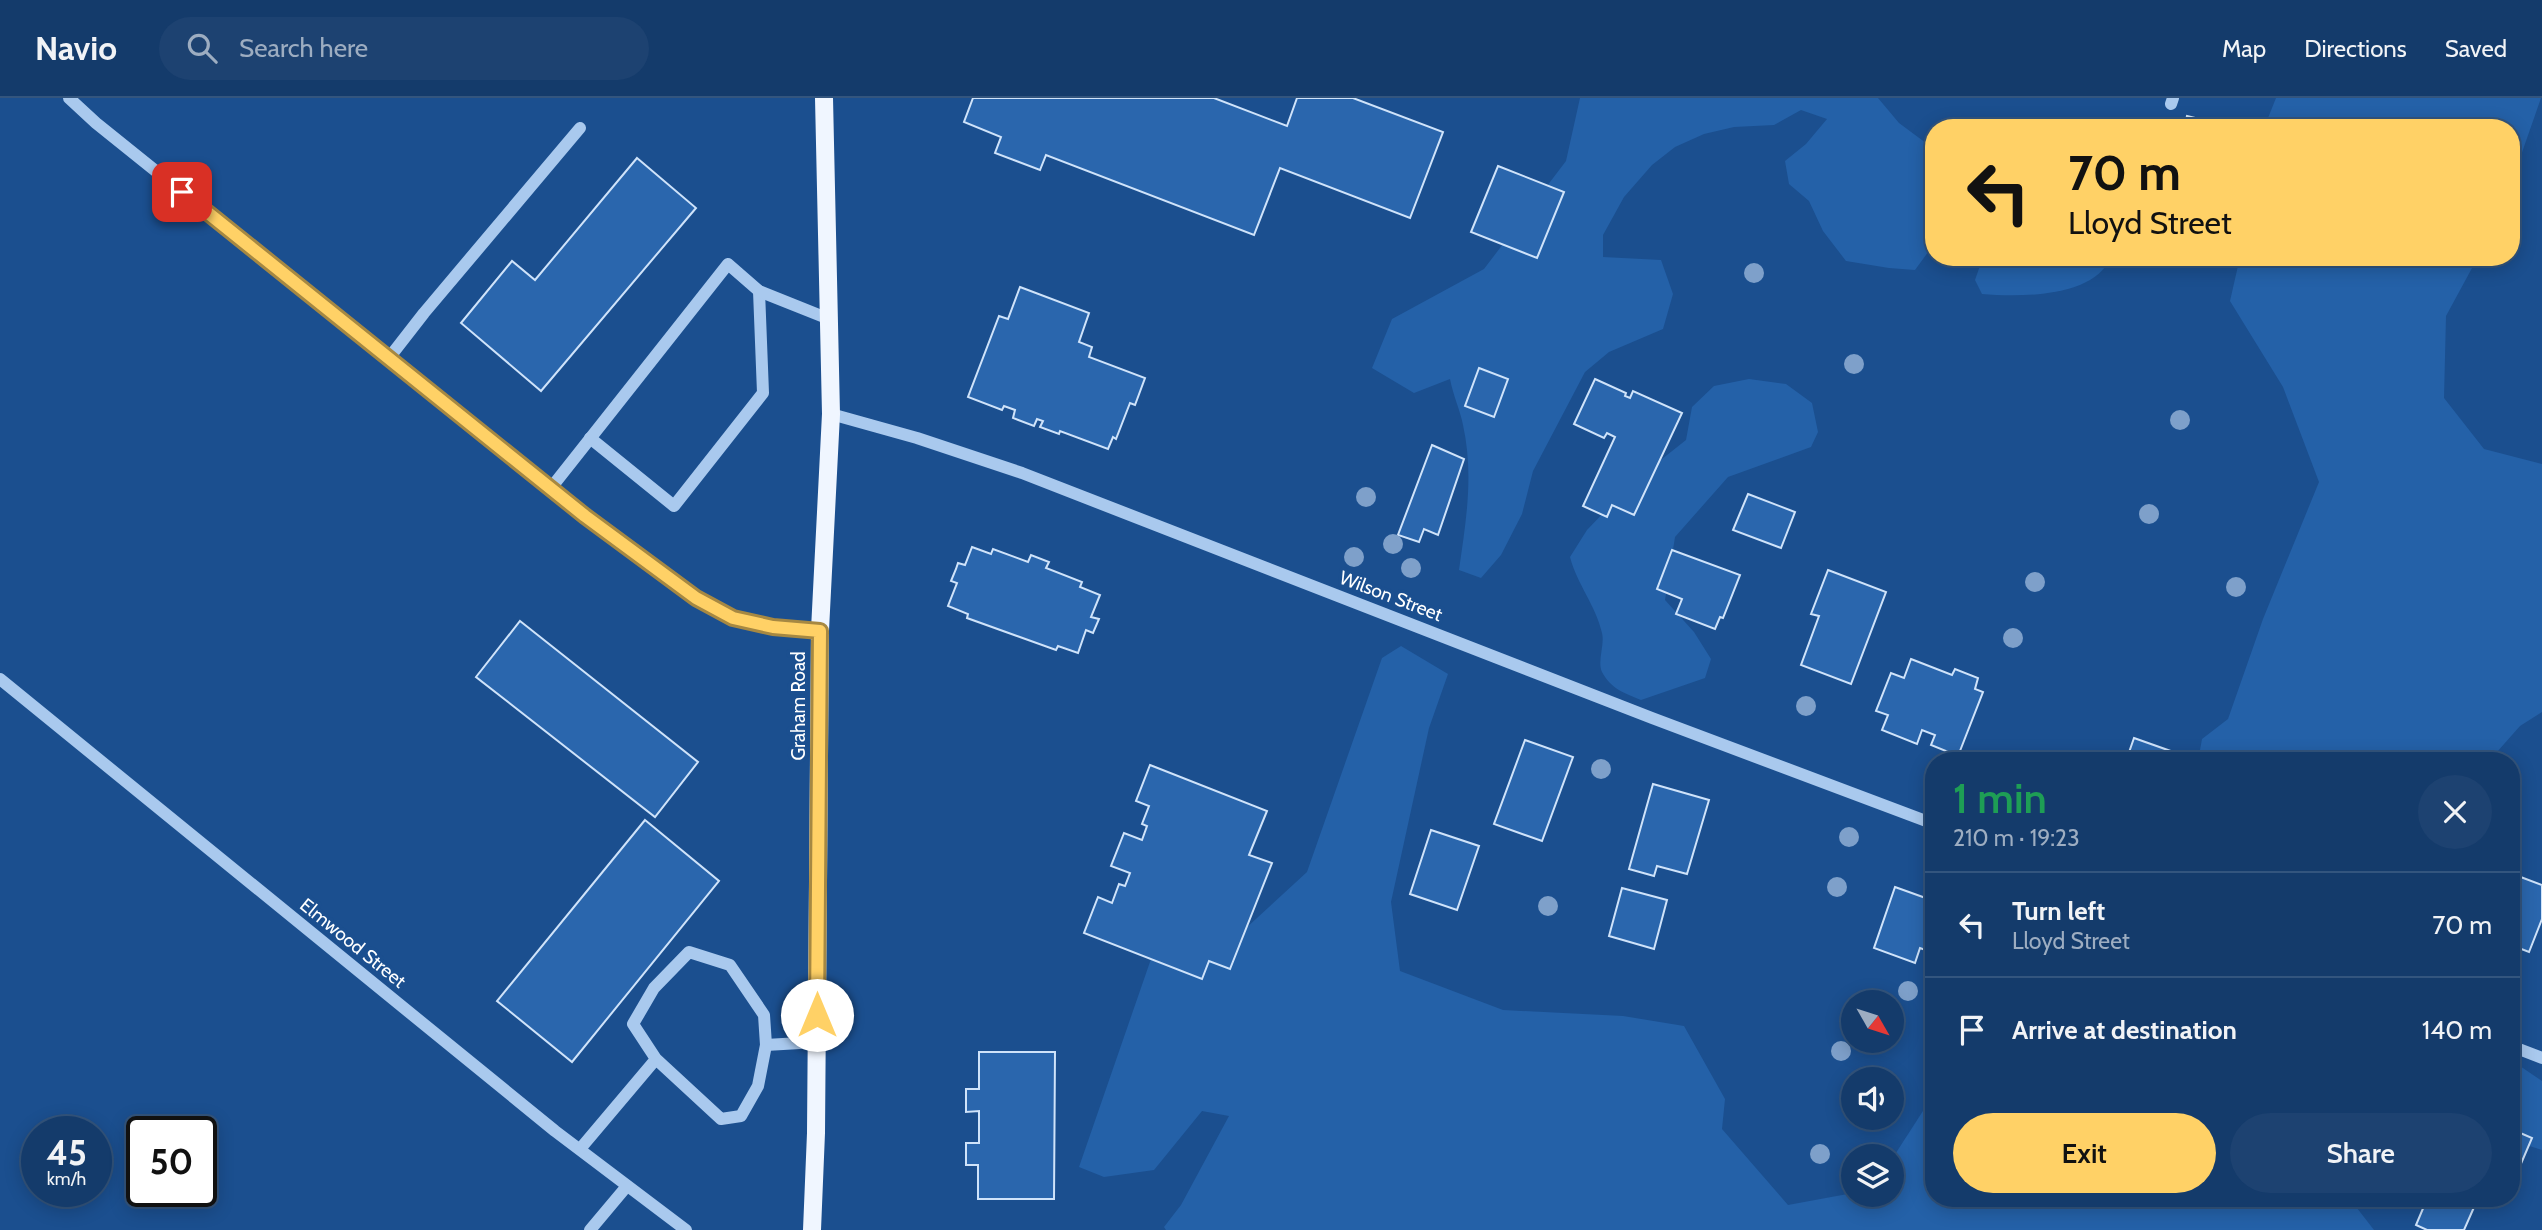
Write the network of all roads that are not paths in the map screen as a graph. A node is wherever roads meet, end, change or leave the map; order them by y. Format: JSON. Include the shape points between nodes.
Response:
{"nodes":[{"id":1,"x":69,"y":98,"type":"edge"},
{"id":2,"x":824,"y":98,"type":"edge"},
{"id":3,"x":580,"y":128,"type":"dead end"},
{"id":4,"x":758,"y":291,"type":"junction"},
{"id":5,"x":829,"y":318,"type":"junction"},
{"id":6,"x":389,"y":358,"type":"junction"},
{"id":7,"x":831,"y":414,"type":"junction"},
{"id":8,"x":590,"y":438,"type":"junction"},
{"id":9,"x":551,"y":488,"type":"junction"},
{"id":10,"x":820,"y":631,"type":"junction"},
{"id":11,"x":0,"y":679,"type":"edge"},
{"id":12,"x":1925,"y":821,"type":"edge"},
{"id":13,"x":817,"y":1042,"type":"junction"},
{"id":14,"x":766,"y":1045,"type":"junction"},
{"id":15,"x":2520,"y":1049,"type":"edge"},
{"id":16,"x":2542,"y":1058,"type":"edge"},
{"id":17,"x":656,"y":1059,"type":"junction"},
{"id":18,"x":580,"y":1149,"type":"junction"},
{"id":19,"x":627,"y":1186,"type":"junction"},
{"id":20,"x":590,"y":1230,"type":"edge"},
{"id":21,"x":686,"y":1230,"type":"edge"},
{"id":22,"x":812,"y":1230,"type":"edge"}],
"edges":[{"from":1,"to":6,"type":"street"},
{"from":2,"to":5,"type":"main road","name":"Graham Road"},
{"from":3,"to":6,"type":"street"},
{"from":4,"to":5,"type":"street"},
{"from":4,"to":8,"type":"street","via":[[728,264]]},
{"from":4,"to":8,"type":"street","via":[[763,393],[674,506]]},
{"from":5,"to":7,"type":"main road","name":"Graham Road"},
{"from":6,"to":9,"type":"street"},
{"from":7,"to":10,"type":"main road","name":"Graham Road"},
{"from":7,"to":12,"type":"street","name":"Wilson Street","via":[[1022,473]]},
{"from":8,"to":9,"type":"street"},
{"from":9,"to":10,"type":"street","via":[[696,598],[733,618]]},
{"from":10,"to":13,"type":"main road","name":"Graham Road"},
{"from":11,"to":18,"type":"street","name":"Elmwood Street"},
{"from":13,"to":14,"type":"street"},
{"from":13,"to":22,"type":"main road","name":"Graham Road"},
{"from":14,"to":17,"type":"street","via":[[758,1086],[741,1115],[721,1119]]},
{"from":14,"to":17,"type":"street","via":[[764,1015],[730,965],[689,952],[654,988],[633,1024]]},
{"from":15,"to":16,"type":"street"},
{"from":17,"to":18,"type":"street"},
{"from":18,"to":19,"type":"street","name":"Elmwood Street"},
{"from":19,"to":20,"type":"street"},
{"from":19,"to":21,"type":"street","name":"Elmwood Street"}]}
